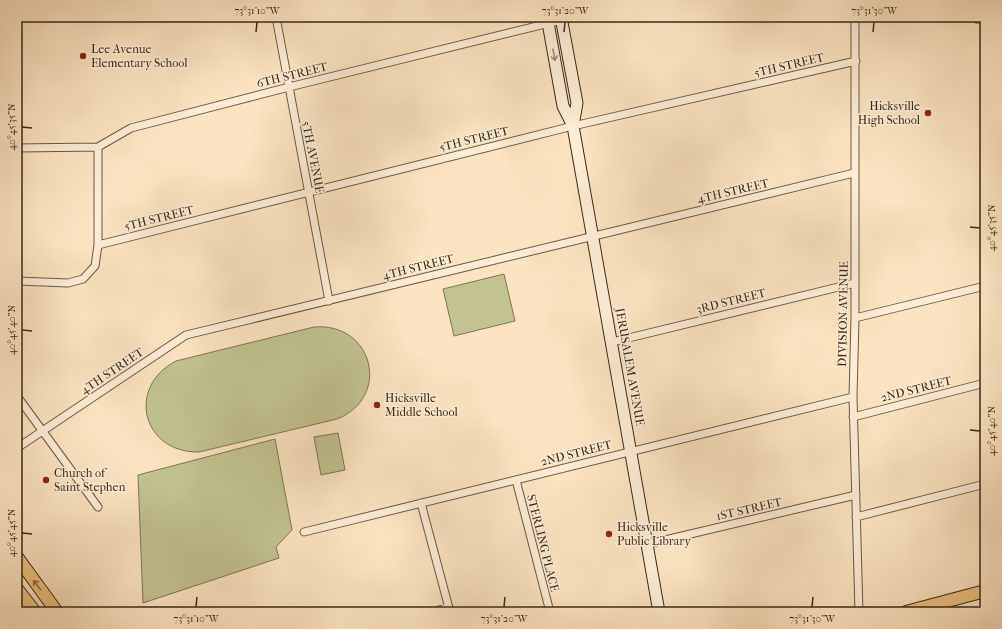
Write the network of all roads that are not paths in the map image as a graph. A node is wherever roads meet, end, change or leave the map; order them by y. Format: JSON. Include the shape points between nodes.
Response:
{"nodes":[{"id":1,"x":276,"y":17,"type":"edge"},
{"id":2,"x":574,"y":17,"type":"edge"},
{"id":3,"x":855,"y":17,"type":"edge"},
{"id":4,"x":561,"y":19,"type":"edge"},
{"id":5,"x":548,"y":20,"type":"edge"},
{"id":6,"x":856,"y":61,"type":"junction"},
{"id":7,"x":289,"y":87,"type":"junction"},
{"id":8,"x":573,"y":126,"type":"junction"},
{"id":9,"x":98,"y":147,"type":"junction"},
{"id":10,"x":17,"y":148,"type":"edge"},
{"id":11,"x":854,"y":173,"type":"junction"},
{"id":12,"x":308,"y":192,"type":"junction"},
{"id":13,"x":593,"y":235,"type":"junction"},
{"id":14,"x":98,"y":245,"type":"junction"},
{"id":15,"x":17,"y":281,"type":"edge"},
{"id":16,"x":855,"y":283,"type":"junction"},
{"id":17,"x":985,"y":286,"type":"edge"},
{"id":18,"x":329,"y":301,"type":"junction"},
{"id":19,"x":855,"y":318,"type":"junction"},
{"id":20,"x":612,"y":342,"type":"junction"},
{"id":21,"x":985,"y":383,"type":"edge"},
{"id":22,"x":17,"y":396,"type":"edge"},
{"id":23,"x":853,"y":397,"type":"junction"},
{"id":24,"x":853,"y":417,"type":"junction"},
{"id":25,"x":42,"y":431,"type":"junction"},
{"id":26,"x":17,"y":448,"type":"edge"},
{"id":27,"x":632,"y":450,"type":"junction"},
{"id":28,"x":516,"y":480,"type":"junction"},
{"id":29,"x":985,"y":484,"type":"edge"},
{"id":30,"x":856,"y":495,"type":"junction"},
{"id":31,"x":421,"y":503,"type":"junction"},
{"id":32,"x":98,"y":508,"type":"dead end"},
{"id":33,"x":856,"y":517,"type":"junction"},
{"id":34,"x":304,"y":532,"type":"dead end"},
{"id":35,"x":648,"y":544,"type":"junction"},
{"id":36,"x":17,"y":557,"type":"edge"},
{"id":37,"x":985,"y":591,"type":"edge"},
{"id":38,"x":18,"y":592,"type":"edge"},
{"id":39,"x":449,"y":610,"type":"edge"},
{"id":40,"x":912,"y":611,"type":"edge"},
{"id":41,"x":35,"y":612,"type":"edge"},
{"id":42,"x":58,"y":612,"type":"edge"},
{"id":43,"x":432,"y":612,"type":"edge"},
{"id":44,"x":550,"y":612,"type":"edge"},
{"id":45,"x":659,"y":612,"type":"edge"},
{"id":46,"x":859,"y":612,"type":"edge"}],
"edges":[{"from":1,"to":7,"type":"street","name":"5TH AVENUE"},
{"from":2,"to":4,"type":"street","name":"6TH STREET"},
{"from":3,"to":6,"type":"street","name":"DIVISION AVENUE"},
{"from":4,"to":5,"type":"street","name":"6TH STREET"},
{"from":4,"to":8,"type":"main road","name":"JERUSALEM AVENUE","via":[[577,103]]},
{"from":5,"to":7,"type":"street","name":"6TH STREET"},
{"from":5,"to":8,"type":"main road","name":"JERUSALEM AVENUE","one_way":true,"via":[[563,106]]},
{"from":6,"to":8,"type":"street","name":"5TH STREET"},
{"from":6,"to":11,"type":"street","name":"DIVISION AVENUE"},
{"from":7,"to":9,"type":"street","name":"6TH STREET","via":[[131,128]]},
{"from":7,"to":12,"type":"street","name":"5TH AVENUE"},
{"from":8,"to":12,"type":"street","name":"5TH STREET"},
{"from":8,"to":13,"type":"main road","name":"JERUSALEM AVENUE"},
{"from":9,"to":10,"type":"street","name":"6TH STREET"},
{"from":9,"to":14,"type":"street"},
{"from":11,"to":13,"type":"street","name":"4TH STREET"},
{"from":11,"to":16,"type":"street","name":"DIVISION AVENUE"},
{"from":12,"to":14,"type":"street","name":"5TH STREET"},
{"from":12,"to":18,"type":"street","name":"5TH AVENUE"},
{"from":13,"to":18,"type":"street","name":"4TH STREET"},
{"from":13,"to":20,"type":"main road","name":"JERUSALEM AVENUE"},
{"from":14,"to":15,"type":"street","via":[[95,266],[83,279],[68,283]]},
{"from":16,"to":19,"type":"street","name":"DIVISION AVENUE"},
{"from":16,"to":20,"type":"street","name":"3RD STREET"},
{"from":17,"to":19,"type":"street"},
{"from":18,"to":25,"type":"street","name":"4TH STREET","via":[[186,335]]},
{"from":19,"to":23,"type":"street","name":"DIVISION AVENUE"},
{"from":20,"to":27,"type":"main road","name":"JERUSALEM AVENUE"},
{"from":21,"to":24,"type":"street","name":"2ND STREET"},
{"from":22,"to":25,"type":"street"},
{"from":23,"to":24,"type":"street","name":"DIVISION AVENUE"},
{"from":23,"to":27,"type":"street","name":"2ND STREET"},
{"from":24,"to":30,"type":"street","name":"DIVISION AVENUE"},
{"from":25,"to":26,"type":"street","name":"4TH STREET"},
{"from":25,"to":32,"type":"street"},
{"from":27,"to":28,"type":"street","name":"2ND STREET"},
{"from":27,"to":35,"type":"main road","name":"JERUSALEM AVENUE"},
{"from":28,"to":31,"type":"street","name":"2ND STREET"},
{"from":28,"to":44,"type":"street","name":"STERLING PLACE"},
{"from":29,"to":33,"type":"street"},
{"from":30,"to":33,"type":"street","name":"DIVISION AVENUE"},
{"from":30,"to":35,"type":"street","name":"1ST STREET"},
{"from":31,"to":34,"type":"street","name":"2ND STREET"},
{"from":31,"to":39,"type":"street"},
{"from":33,"to":46,"type":"street","name":"DIVISION AVENUE"},
{"from":35,"to":45,"type":"main road","name":"JERUSALEM AVENUE"},
{"from":42,"to":36,"type":"main road","one_way":true},
{"from":37,"to":40,"type":"main road"},
{"from":38,"to":41,"type":"main road"},
{"from":39,"to":43,"type":"street"}]}
